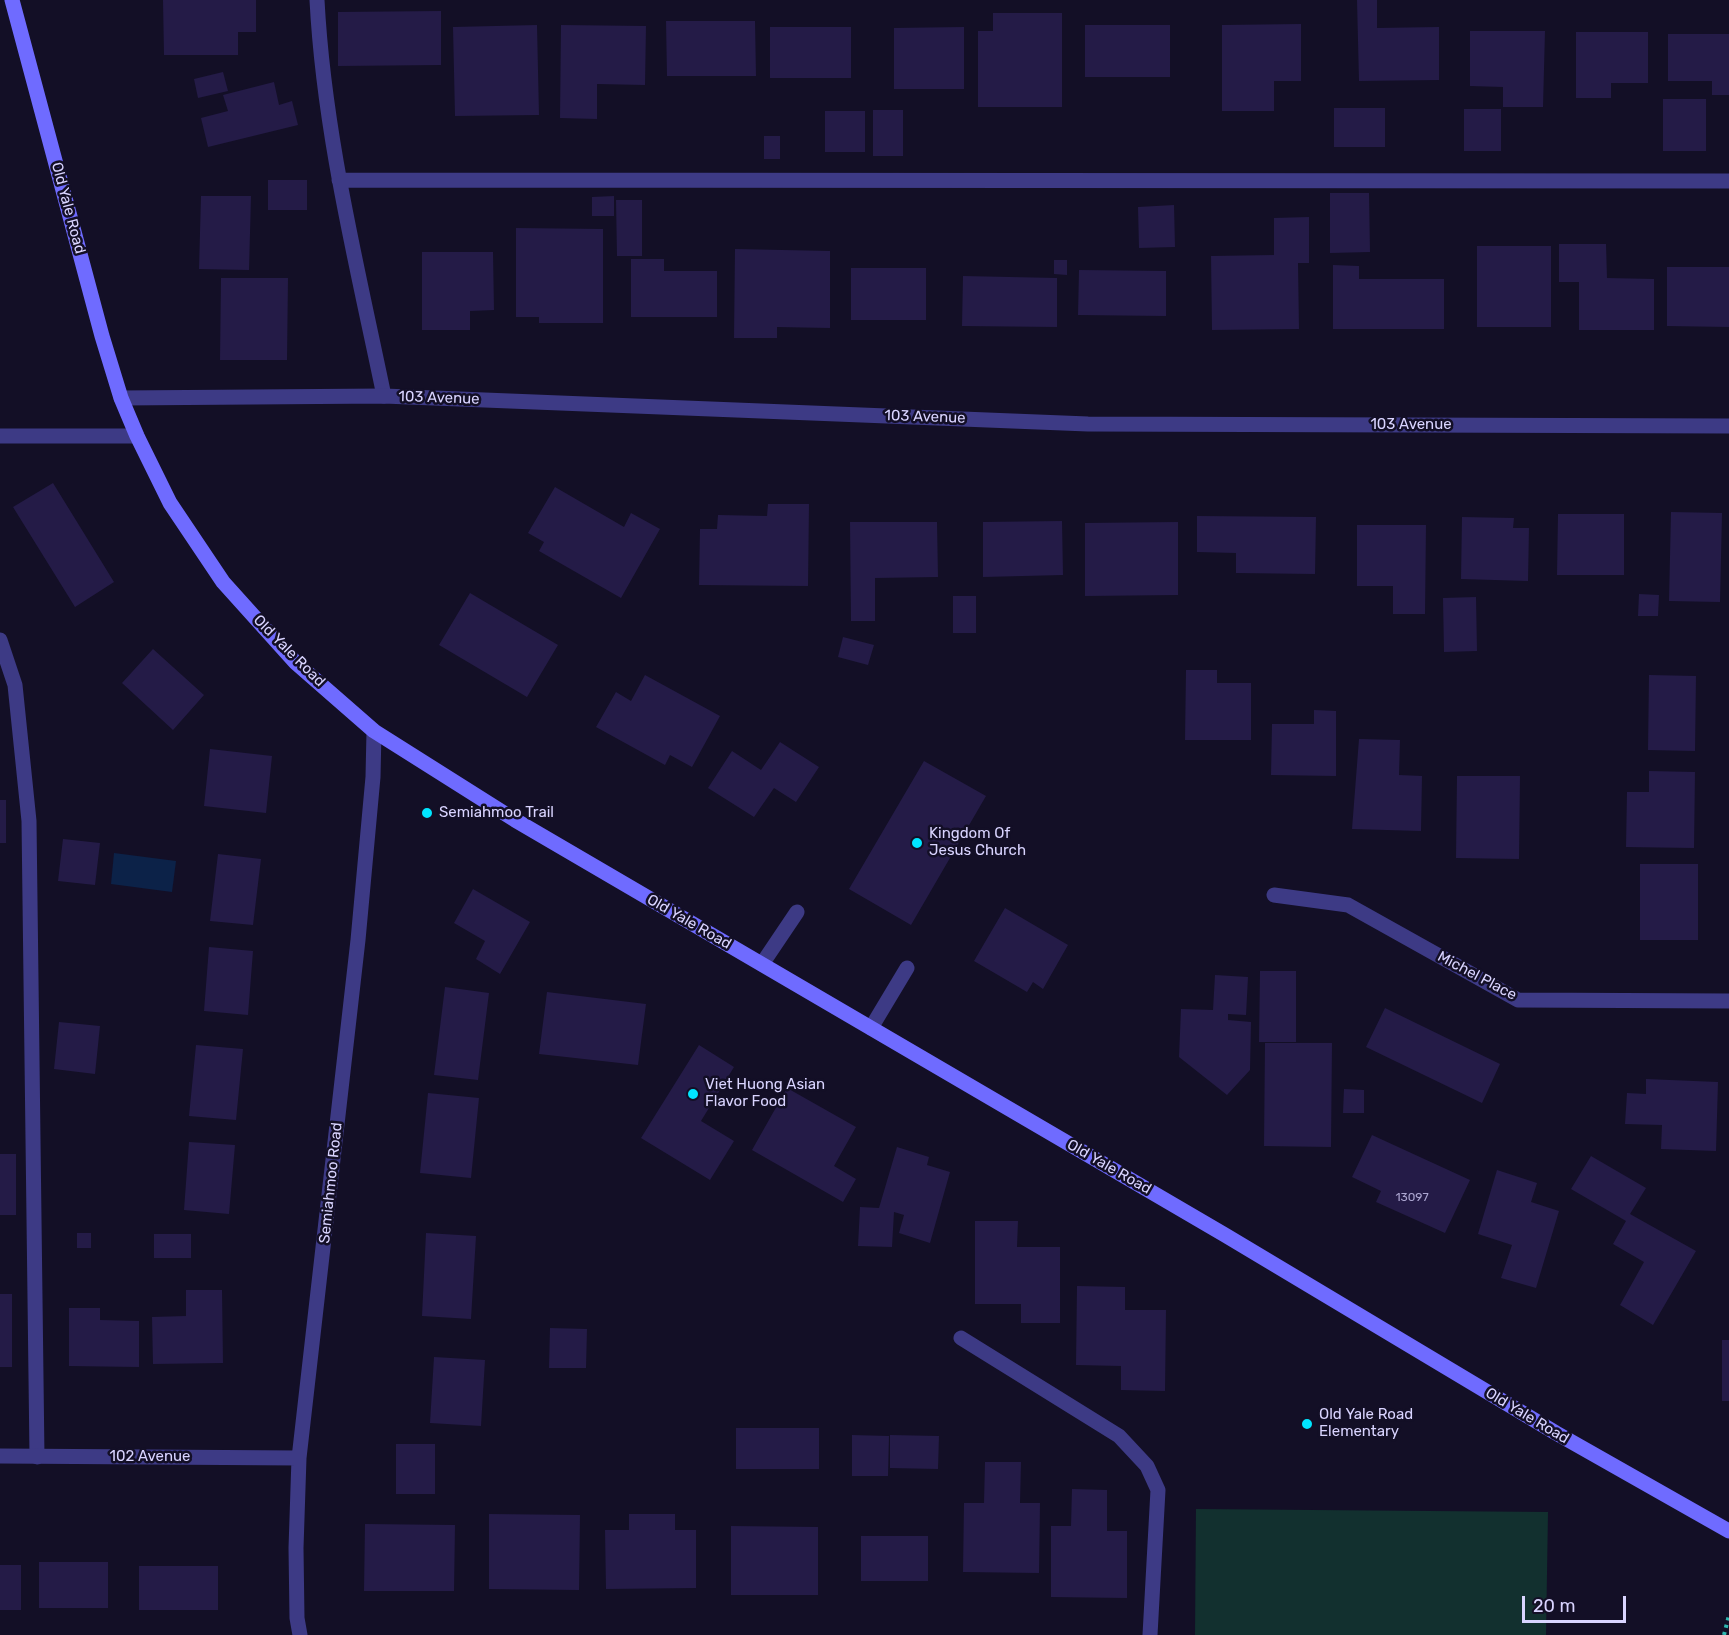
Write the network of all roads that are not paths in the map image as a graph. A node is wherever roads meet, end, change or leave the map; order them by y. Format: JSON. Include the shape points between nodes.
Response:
{"nodes":[{"id":1,"x":12,"y":0,"type":"edge"},
{"id":2,"x":317,"y":0,"type":"edge"},
{"id":3,"x":339,"y":180,"type":"junction"},
{"id":4,"x":1729,"y":180,"type":"edge"},
{"id":5,"x":384,"y":396,"type":"junction"},
{"id":6,"x":121,"y":398,"type":"junction"},
{"id":7,"x":1729,"y":426,"type":"edge"},
{"id":8,"x":0,"y":436,"type":"edge"},
{"id":9,"x":137,"y":436,"type":"junction"},
{"id":10,"x":0,"y":640,"type":"edge"},
{"id":11,"x":374,"y":731,"type":"junction"},
{"id":12,"x":1274,"y":895,"type":"dead end"},
{"id":13,"x":797,"y":912,"type":"dead end"},
{"id":14,"x":762,"y":964,"type":"junction"},
{"id":15,"x":907,"y":968,"type":"dead end"},
{"id":16,"x":1729,"y":1001,"type":"edge"},
{"id":17,"x":871,"y":1028,"type":"junction"},
{"id":18,"x":961,"y":1338,"type":"dead end"},
{"id":19,"x":0,"y":1456,"type":"edge"},
{"id":20,"x":37,"y":1457,"type":"junction"},
{"id":21,"x":299,"y":1458,"type":"junction"},
{"id":22,"x":1729,"y":1531,"type":"edge"},
{"id":23,"x":300,"y":1635,"type":"edge"},
{"id":24,"x":1150,"y":1635,"type":"edge"}],
"edges":[{"from":1,"to":6,"type":"main road","name":"Old Yale Road"},
{"from":2,"to":3,"type":"street","via":[[319,50]]},
{"from":3,"to":4,"type":"street"},
{"from":3,"to":5,"type":"street"},
{"from":5,"to":6,"type":"street","name":"103 Avenue"},
{"from":5,"to":7,"type":"street","name":"103 Avenue","via":[[1088,424]]},
{"from":6,"to":9,"type":"main road","name":"Old Yale Road"},
{"from":8,"to":9,"type":"street"},
{"from":9,"to":11,"type":"main road","name":"Old Yale Road","via":[[170,503],[223,582],[295,662]]},
{"from":10,"to":20,"type":"street","via":[[15,685],[29,821]]},
{"from":11,"to":14,"type":"main road","name":"Old Yale Road","via":[[525,826]]},
{"from":11,"to":21,"type":"street","name":"Semiahmoo Road","via":[[358,940]]},
{"from":12,"to":16,"type":"street","name":"Michel Place","via":[[1348,905],[1518,1000]]},
{"from":13,"to":14,"type":"street"},
{"from":14,"to":17,"type":"main road","name":"Old Yale Road"},
{"from":15,"to":17,"type":"street"},
{"from":17,"to":22,"type":"main road","name":"Old Yale Road"},
{"from":18,"to":24,"type":"street","via":[[1119,1436],[1148,1466],[1158,1490]]},
{"from":19,"to":20,"type":"street","name":"102 Avenue"},
{"from":20,"to":21,"type":"street","name":"102 Avenue"},
{"from":21,"to":23,"type":"street","name":"Semiahmoo Road","via":[[296,1548]]}]}
